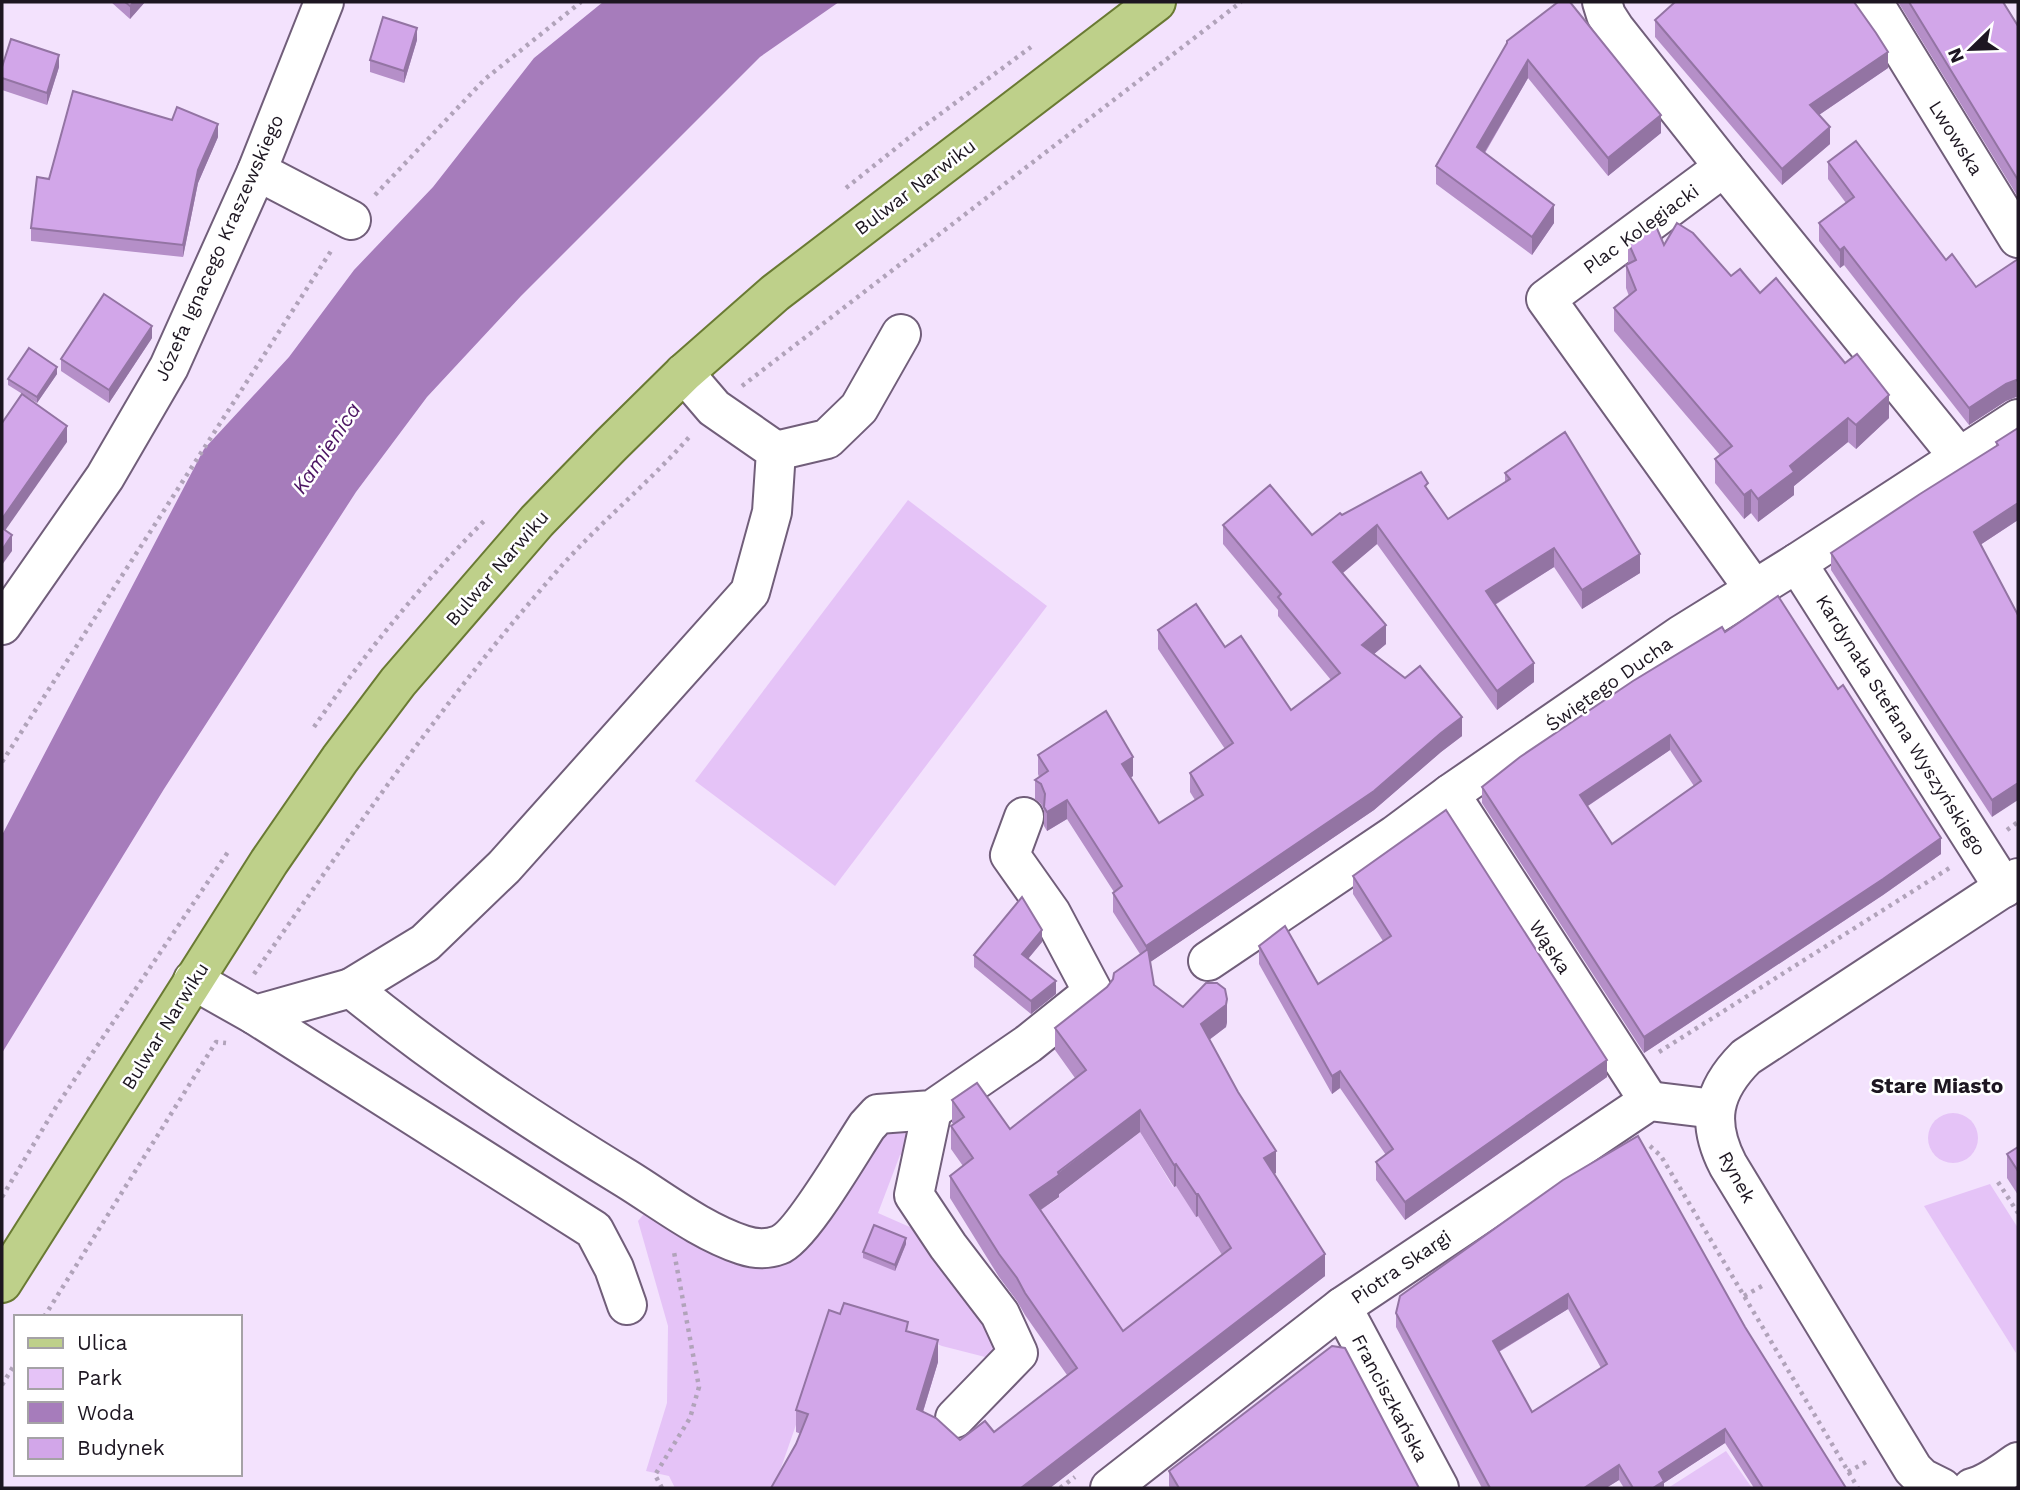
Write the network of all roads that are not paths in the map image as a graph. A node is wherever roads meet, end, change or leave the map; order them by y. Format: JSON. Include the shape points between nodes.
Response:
{"nodes":[{"id":1,"x":1156,"y":2,"type":"edge"},
{"id":2,"x":1602,"y":2,"type":"edge"},
{"id":3,"x":1872,"y":2,"type":"edge"},
{"id":4,"x":309,"y":8,"type":"edge"},
{"id":5,"x":1724,"y":167,"type":"junction"},
{"id":6,"x":257,"y":171,"type":"junction"},
{"id":7,"x":351,"y":219,"type":"road end"},
{"id":8,"x":2018,"y":238,"type":"edge"},
{"id":9,"x":901,"y":334,"type":"dead end"},
{"id":10,"x":684,"y":373,"type":"junction"},
{"id":11,"x":2018,"y":419,"type":"edge"},
{"id":12,"x":776,"y":451,"type":"junction"},
{"id":13,"x":1959,"y":457,"type":"junction"},
{"id":14,"x":1797,"y":563,"type":"junction"},
{"id":15,"x":1754,"y":589,"type":"junction"},
{"id":16,"x":2,"y":625,"type":"edge"},
{"id":17,"x":1450,"y":793,"type":"junction"},
{"id":18,"x":1024,"y":817,"type":"dead end"},
{"id":19,"x":2011,"y":883,"type":"edge"},
{"id":20,"x":1208,"y":961,"type":"dead end"},
{"id":21,"x":193,"y":980,"type":"junction"},
{"id":22,"x":351,"y":988,"type":"junction"},
{"id":23,"x":244,"y":1009,"type":"junction"},
{"id":24,"x":1649,"y":1101,"type":"junction"},
{"id":25,"x":1715,"y":1109,"type":"junction"},
{"id":26,"x":932,"y":1111,"type":"junction"},
{"id":27,"x":2,"y":1283,"type":"edge"},
{"id":28,"x":627,"y":1305,"type":"dead end"},
{"id":29,"x":1342,"y":1307,"type":"junction"},
{"id":30,"x":955,"y":1418,"type":"dead end"},
{"id":31,"x":2018,"y":1462,"type":"edge"},
{"id":32,"x":1131,"y":1482,"type":"edge"},
{"id":33,"x":1439,"y":1488,"type":"edge"},
{"id":34,"x":1942,"y":1488,"type":"edge"},
{"id":35,"x":1972,"y":1488,"type":"edge"}],
"edges":[{"from":1,"to":10,"type":"main road","name":"Bulwar Narwiku","via":[[775,293]]},
{"from":2,"to":5,"type":"street","via":[[1615,29]]},
{"from":3,"to":8,"type":"street","name":"Lwowska"},
{"from":4,"to":6,"type":"street","name":"Józefa Ignacego Kraszewskiego"},
{"from":5,"to":13,"type":"street"},
{"from":5,"to":15,"type":"street","name":"Plac Kolegiacki","via":[[1546,299]]},
{"from":6,"to":7,"type":"street"},
{"from":6,"to":16,"type":"street","name":"Józefa Ignacego Kraszewskiego","via":[[169,367],[105,477]]},
{"from":9,"to":12,"type":"street","via":[[859,408],[827,439]]},
{"from":10,"to":12,"type":"street","via":[[714,408]]},
{"from":10,"to":21,"type":"main road","name":"Bulwar Narwiku","via":[[537,521],[398,682],[269,862]]},
{"from":11,"to":13,"type":"street","name":"Świętego Ducha"},
{"from":12,"to":22,"type":"street","via":[[772,512],[750,592],[504,867],[425,943]]},
{"from":13,"to":14,"type":"street","name":"Świętego Ducha"},
{"from":14,"to":15,"type":"street","name":"Świętego Ducha"},
{"from":14,"to":19,"type":"street","name":"Kardynała Stefana Wyszyńskiego"},
{"from":15,"to":17,"type":"street","name":"Świętego Ducha"},
{"from":17,"to":20,"type":"street","name":"Świętego Ducha"},
{"from":17,"to":24,"type":"street","name":"Wąska"},
{"from":18,"to":26,"type":"street","via":[[1010,855],[1051,913],[1093,992]]},
{"from":19,"to":25,"type":"street","name":"Rynek","via":[[1746,1057],[1720,1089]]},
{"from":21,"to":23,"type":"street"},
{"from":21,"to":27,"type":"main road","name":"Bulwar Narwiku"},
{"from":22,"to":23,"type":"street"},
{"from":22,"to":26,"type":"street","via":[[537,1124],[708,1230],[762,1250],[782,1244],[799,1230],[877,1114]]},
{"from":23,"to":28,"type":"street","via":[[594,1230]]},
{"from":24,"to":25,"type":"street"},
{"from":24,"to":29,"type":"street","name":"Piotra Skargi"},
{"from":25,"to":34,"type":"street","name":"Rynek","via":[[1719,1148],[1728,1165],[1913,1469]]},
{"from":26,"to":30,"type":"street","via":[[914,1195],[1000,1314],[1018,1353]]},
{"from":29,"to":32,"type":"street","name":"Piotra Skargi"},
{"from":29,"to":33,"type":"street","name":"Franciszkańska"},
{"from":31,"to":35,"type":"street"}]}
